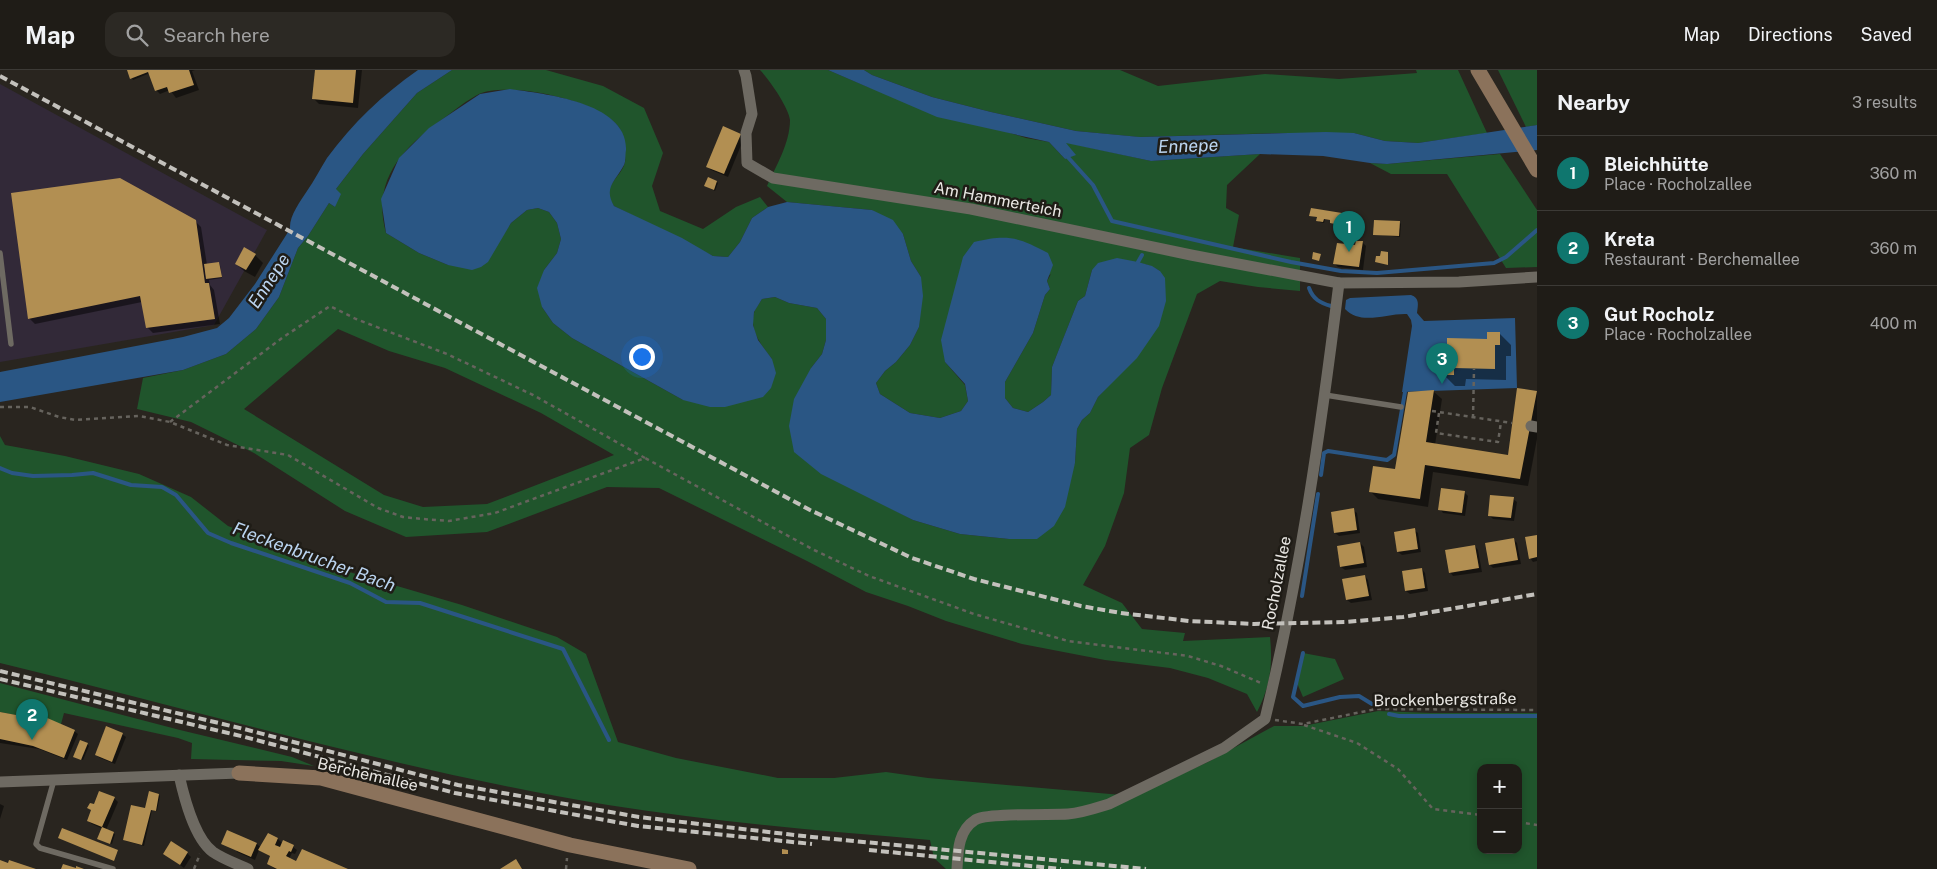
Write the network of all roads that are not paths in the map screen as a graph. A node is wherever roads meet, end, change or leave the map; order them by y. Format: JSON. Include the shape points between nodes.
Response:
{"nodes":[{"id":1,"x":744,"y":70,"type":"edge"},
{"id":2,"x":1478,"y":71,"type":"edge"},
{"id":3,"x":1537,"y":170,"type":"edge"},
{"id":4,"x":0,"y":253,"type":"edge"},
{"id":5,"x":1537,"y":276,"type":"edge"},
{"id":6,"x":1339,"y":283,"type":"junction"},
{"id":7,"x":11,"y":344,"type":"dead end"},
{"id":8,"x":1325,"y":395,"type":"junction"},
{"id":9,"x":1401,"y":407,"type":"dead end"},
{"id":10,"x":239,"y":773,"type":"joint"},
{"id":11,"x":179,"y":775,"type":"junction"},
{"id":12,"x":54,"y":780,"type":"junction"},
{"id":13,"x":0,"y":782,"type":"edge"},
{"id":14,"x":112,"y":869,"type":"edge"},
{"id":15,"x":248,"y":869,"type":"edge"},
{"id":16,"x":690,"y":869,"type":"edge"},
{"id":17,"x":958,"y":869,"type":"edge"}],
"edges":[{"from":1,"to":6,"type":"street","name":"Am Hammerteich","via":[[752,114],[746,133],[747,163],[773,178],[971,208]]},
{"from":2,"to":3,"type":"street"},
{"from":4,"to":7,"type":"lane"},
{"from":5,"to":6,"type":"street","via":[[1459,282]]},
{"from":6,"to":8,"type":"street","name":"Rocholzallee"},
{"from":8,"to":9,"type":"lane"},
{"from":8,"to":17,"type":"street","name":"Rocholzallee","via":[[1313,479],[1265,719],[1224,748],[1109,804],[1070,814],[975,819],[958,842]]},
{"from":10,"to":11,"type":"street","name":"Berchemallee"},
{"from":10,"to":16,"type":"street","name":"Berchemallee","via":[[321,778],[570,845]]},
{"from":11,"to":12,"type":"street","name":"Berchemallee"},
{"from":11,"to":15,"type":"street","via":[[199,834],[212,851]]},
{"from":12,"to":13,"type":"street","name":"Berchemallee"},
{"from":12,"to":14,"type":"lane","via":[[36,844],[40,848]]}]}
